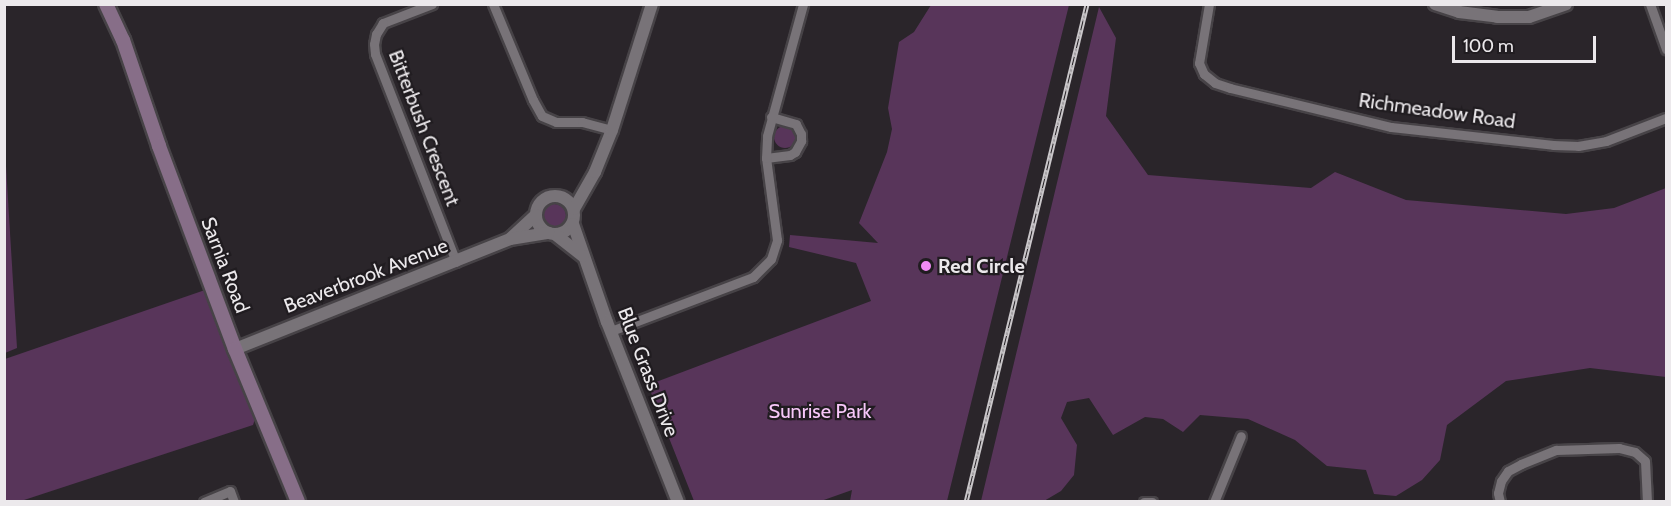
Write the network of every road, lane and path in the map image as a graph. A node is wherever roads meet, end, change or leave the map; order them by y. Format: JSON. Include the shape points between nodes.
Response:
{"nodes":[{"id":1,"x":106,"y":4,"type":"edge"},
{"id":2,"x":117,"y":4,"type":"edge"},
{"id":3,"x":432,"y":4,"type":"edge"},
{"id":4,"x":493,"y":4,"type":"edge"},
{"id":5,"x":652,"y":4,"type":"edge"},
{"id":6,"x":803,"y":4,"type":"edge"},
{"id":7,"x":1209,"y":4,"type":"edge"},
{"id":8,"x":1435,"y":4,"type":"edge"},
{"id":9,"x":1566,"y":4,"type":"edge"},
{"id":10,"x":1650,"y":4,"type":"edge"},
{"id":11,"x":123,"y":40,"type":"junction"},
{"id":12,"x":1666,"y":49,"type":"edge"},
{"id":13,"x":771,"y":117,"type":"junction"},
{"id":14,"x":1666,"y":118,"type":"edge"},
{"id":15,"x":612,"y":130,"type":"junction"},
{"id":16,"x":766,"y":158,"type":"junction"},
{"id":17,"x":584,"y":188,"type":"junction"},
{"id":18,"x":562,"y":197,"type":"junction"},
{"id":19,"x":574,"y":209,"type":"junction"},
{"id":20,"x":536,"y":216,"type":"junction"},
{"id":21,"x":573,"y":224,"type":"junction"},
{"id":22,"x":552,"y":234,"type":"junction"},
{"id":23,"x":510,"y":239,"type":"junction"},
{"id":24,"x":583,"y":256,"type":"junction"},
{"id":25,"x":456,"y":262,"type":"junction"},
{"id":26,"x":611,"y":331,"type":"junction"},
{"id":27,"x":235,"y":349,"type":"junction"},
{"id":28,"x":1241,"y":436,"type":"dead end"},
{"id":29,"x":204,"y":501,"type":"edge"},
{"id":30,"x":234,"y":501,"type":"edge"},
{"id":31,"x":298,"y":501,"type":"edge"},
{"id":32,"x":678,"y":501,"type":"edge"},
{"id":33,"x":1144,"y":501,"type":"edge"},
{"id":34,"x":1152,"y":501,"type":"edge"},
{"id":35,"x":1214,"y":501,"type":"edge"},
{"id":36,"x":1500,"y":501,"type":"edge"},
{"id":37,"x":1647,"y":501,"type":"edge"}],
"edges":[{"from":1,"to":11,"type":"main road","name":"Sarnia Road"},
{"from":2,"to":11,"type":"main road","name":"Sarnia Road"},
{"from":3,"to":25,"type":"street","name":"Bitterbush Crescent","via":[[383,23],[374,44]]},
{"from":4,"to":15,"type":"street","via":[[542,116],[556,122],[582,122]]},
{"from":5,"to":15,"type":"street"},
{"from":6,"to":13,"type":"street"},
{"from":7,"to":14,"type":"street","name":"Richmeadow Road","via":[[1199,63],[1215,83],[1230,88],[1391,127],[1553,145],[1606,141]]},
{"from":8,"to":9,"type":"street","via":[[1497,17],[1529,17]]},
{"from":10,"to":12,"type":"street"},
{"from":11,"to":27,"type":"main road","name":"Sarnia Road"},
{"from":13,"to":16,"type":"street"},
{"from":13,"to":16,"type":"street","via":[[796,124],[801,141],[790,155]]},
{"from":15,"to":17,"type":"street"},
{"from":16,"to":26,"type":"street","via":[[777,240],[771,259],[753,277]]},
{"from":17,"to":18,"type":"street"},
{"from":17,"to":19,"type":"street"},
{"from":18,"to":19,"type":"street"},
{"from":18,"to":20,"type":"street","via":[[547,198]]},
{"from":19,"to":21,"type":"street"},
{"from":20,"to":22,"type":"street","via":[[542,229]]},
{"from":20,"to":23,"type":"street","name":"Beaverbrook Avenue"},
{"from":21,"to":22,"type":"street","via":[[563,233]]},
{"from":21,"to":24,"type":"street","name":"Blue Grass Drive"},
{"from":22,"to":23,"type":"street","name":"Beaverbrook Avenue"},
{"from":22,"to":24,"type":"street"},
{"from":23,"to":25,"type":"street","name":"Beaverbrook Avenue"},
{"from":24,"to":26,"type":"street","name":"Blue Grass Drive"},
{"from":25,"to":27,"type":"street","name":"Beaverbrook Avenue"},
{"from":26,"to":32,"type":"street","name":"Blue Grass Drive"},
{"from":27,"to":31,"type":"main road","name":"Sarnia Road"},
{"from":28,"to":35,"type":"street"},
{"from":29,"to":30,"type":"street","via":[[230,491]]},
{"from":33,"to":34,"type":"street"},
{"from":36,"to":37,"type":"street","via":[[1500,481],[1521,464],[1556,450],[1619,448],[1635,452],[1645,461]]}]}
